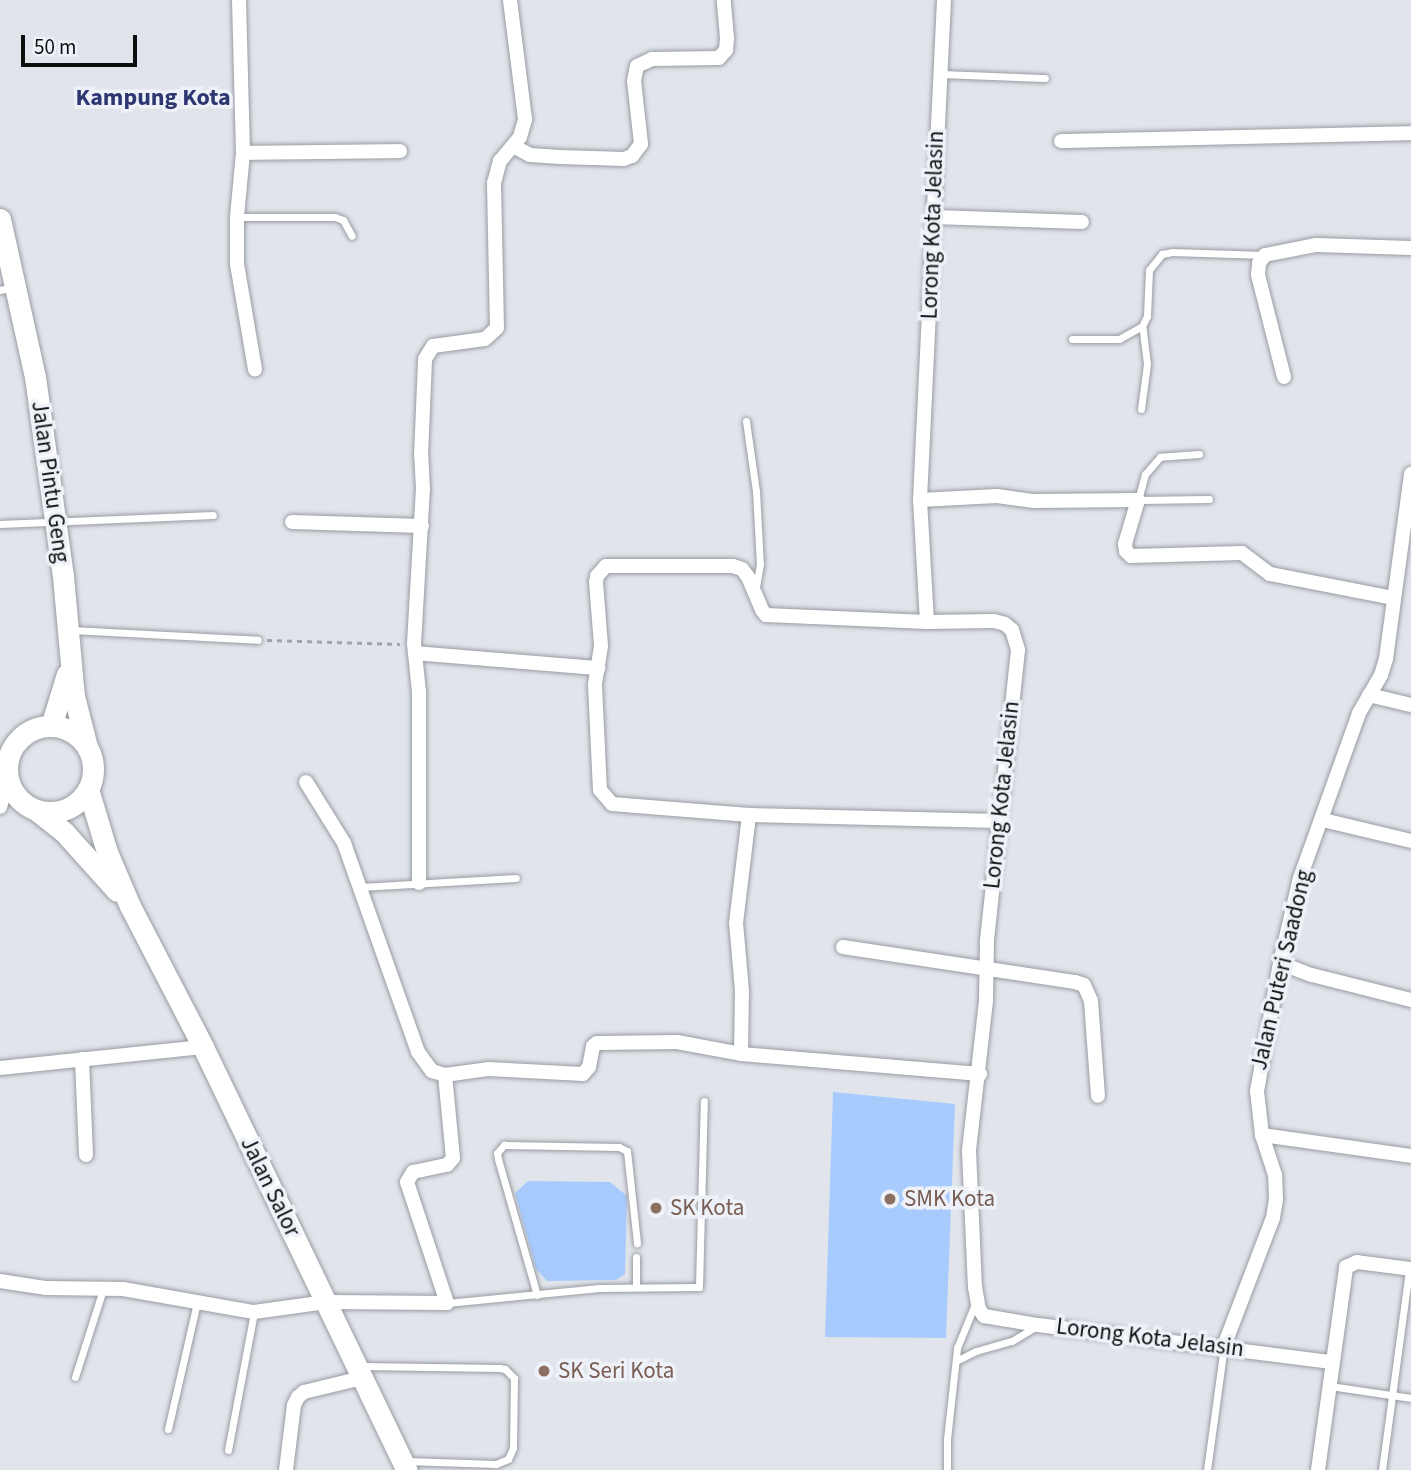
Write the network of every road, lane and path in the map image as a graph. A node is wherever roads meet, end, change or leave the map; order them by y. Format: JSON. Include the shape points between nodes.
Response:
{"nodes":[{"id":1,"x":239,"y":0,"type":"edge"},
{"id":2,"x":510,"y":0,"type":"edge"},
{"id":3,"x":724,"y":0,"type":"edge"},
{"id":4,"x":944,"y":0,"type":"edge"},
{"id":5,"x":939,"y":74,"type":"junction"},
{"id":6,"x":1045,"y":78,"type":"dead end"},
{"id":7,"x":1411,"y":133,"type":"edge"},
{"id":8,"x":1061,"y":141,"type":"dead end"},
{"id":9,"x":515,"y":147,"type":"junction"},
{"id":10,"x":400,"y":151,"type":"dead end"},
{"id":11,"x":243,"y":153,"type":"junction"},
{"id":12,"x":237,"y":217,"type":"junction"},
{"id":13,"x":934,"y":217,"type":"junction"},
{"id":14,"x":1082,"y":222,"type":"dead end"},
{"id":15,"x":1,"y":232,"type":"edge"},
{"id":16,"x":352,"y":236,"type":"dead end"},
{"id":17,"x":1411,"y":248,"type":"edge"},
{"id":18,"x":1265,"y":255,"type":"junction"},
{"id":19,"x":7,"y":288,"type":"edge"},
{"id":20,"x":1142,"y":326,"type":"junction"},
{"id":21,"x":1072,"y":339,"type":"dead end"},
{"id":22,"x":255,"y":369,"type":"dead end"},
{"id":23,"x":1284,"y":377,"type":"dead end"},
{"id":24,"x":1141,"y":409,"type":"dead end"},
{"id":25,"x":746,"y":421,"type":"dead end"},
{"id":26,"x":1199,"y":454,"type":"dead end"},
{"id":27,"x":1411,"y":474,"type":"edge"},
{"id":28,"x":1209,"y":499,"type":"dead end"},
{"id":29,"x":920,"y":500,"type":"junction"},
{"id":30,"x":1138,"y":500,"type":"junction"},
{"id":31,"x":213,"y":515,"type":"dead end"},
{"id":32,"x":1408,"y":520,"type":"edge"},
{"id":33,"x":55,"y":521,"type":"junction"},
{"id":34,"x":292,"y":522,"type":"dead end"},
{"id":35,"x":0,"y":524,"type":"edge"},
{"id":36,"x":422,"y":526,"type":"junction"},
{"id":37,"x":755,"y":595,"type":"junction"},
{"id":38,"x":1394,"y":597,"type":"junction"},
{"id":39,"x":928,"y":622,"type":"junction"},
{"id":40,"x":67,"y":630,"type":"junction"},
{"id":41,"x":258,"y":640,"type":"joint"},
{"id":42,"x":414,"y":648,"type":"junction"},
{"id":43,"x":69,"y":662,"type":"junction"},
{"id":44,"x":598,"y":668,"type":"junction"},
{"id":45,"x":1369,"y":695,"type":"junction"},
{"id":46,"x":1411,"y":705,"type":"edge"},
{"id":47,"x":51,"y":726,"type":"junction"},
{"id":48,"x":0,"y":734,"type":"edge"},
{"id":49,"x":25,"y":734,"type":"junction"},
{"id":50,"x":87,"y":747,"type":"junction"},
{"id":51,"x":306,"y":782,"type":"dead end"},
{"id":52,"x":88,"y":789,"type":"junction"},
{"id":53,"x":5,"y":792,"type":"edge"},
{"id":54,"x":36,"y":810,"type":"junction"},
{"id":55,"x":749,"y":815,"type":"junction"},
{"id":56,"x":1323,"y":820,"type":"junction"},
{"id":57,"x":999,"y":821,"type":"junction"},
{"id":58,"x":1411,"y":841,"type":"edge"},
{"id":59,"x":516,"y":878,"type":"dead end"},
{"id":60,"x":419,"y":883,"type":"junction"},
{"id":61,"x":360,"y":887,"type":"junction"},
{"id":62,"x":130,"y":906,"type":"junction"},
{"id":63,"x":843,"y":947,"type":"dead end"},
{"id":64,"x":1280,"y":963,"type":"junction"},
{"id":65,"x":986,"y":968,"type":"junction"},
{"id":66,"x":1411,"y":1000,"type":"edge"},
{"id":67,"x":203,"y":1047,"type":"junction"},
{"id":68,"x":741,"y":1054,"type":"junction"},
{"id":69,"x":82,"y":1059,"type":"junction"},
{"id":70,"x":0,"y":1068,"type":"edge"},
{"id":71,"x":979,"y":1074,"type":"junction"},
{"id":72,"x":445,"y":1075,"type":"junction"},
{"id":73,"x":1098,"y":1096,"type":"dead end"},
{"id":74,"x":704,"y":1101,"type":"dead end"},
{"id":75,"x":1262,"y":1135,"type":"junction"},
{"id":76,"x":86,"y":1155,"type":"dead end"},
{"id":77,"x":1411,"y":1156,"type":"edge"},
{"id":78,"x":637,"y":1243,"type":"dead end"},
{"id":79,"x":636,"y":1257,"type":"dead end"},
{"id":80,"x":1410,"y":1269,"type":"edge"},
{"id":81,"x":0,"y":1282,"type":"edge"},
{"id":82,"x":636,"y":1286,"type":"junction"},
{"id":83,"x":103,"y":1289,"type":"junction"},
{"id":84,"x":537,"y":1295,"type":"junction"},
{"id":85,"x":977,"y":1300,"type":"junction"},
{"id":86,"x":198,"y":1301,"type":"junction"},
{"id":87,"x":326,"y":1303,"type":"junction"},
{"id":88,"x":447,"y":1303,"type":"junction"},
{"id":89,"x":254,"y":1312,"type":"junction"},
{"id":90,"x":1038,"y":1325,"type":"junction"},
{"id":91,"x":1224,"y":1346,"type":"junction"},
{"id":92,"x":956,"y":1361,"type":"junction"},
{"id":93,"x":1332,"y":1362,"type":"junction"},
{"id":94,"x":359,"y":1372,"type":"junction"},
{"id":95,"x":75,"y":1377,"type":"dead end"},
{"id":96,"x":1329,"y":1386,"type":"junction"},
{"id":97,"x":1392,"y":1395,"type":"junction"},
{"id":98,"x":1411,"y":1398,"type":"edge"},
{"id":99,"x":168,"y":1429,"type":"dead end"},
{"id":100,"x":228,"y":1450,"type":"dead end"},
{"id":101,"x":404,"y":1465,"type":"edge"},
{"id":102,"x":286,"y":1470,"type":"edge"},
{"id":103,"x":947,"y":1470,"type":"edge"},
{"id":104,"x":1207,"y":1470,"type":"edge"},
{"id":105,"x":1318,"y":1470,"type":"edge"},
{"id":106,"x":1381,"y":1470,"type":"edge"}],
"edges":[{"from":1,"to":11,"type":"street"},
{"from":2,"to":9,"type":"street","via":[[525,110]]},
{"from":3,"to":9,"type":"street","via":[[726,50],[719,58],[652,59],[637,66],[634,80],[641,145],[632,156],[530,155]]},
{"from":4,"to":5,"type":"street","name":"Lorong Kota Jelasin"},
{"from":5,"to":6,"type":"lane"},
{"from":5,"to":13,"type":"street","name":"Lorong Kota Jelasin"},
{"from":7,"to":8,"type":"street"},
{"from":9,"to":36,"type":"street","via":[[500,161],[494,183],[497,328],[485,339],[433,346],[425,359]]},
{"from":10,"to":11,"type":"street"},
{"from":11,"to":12,"type":"street"},
{"from":12,"to":16,"type":"lane","via":[[335,217],[343,220]]},
{"from":12,"to":22,"type":"street","via":[[237,264]]},
{"from":13,"to":14,"type":"street"},
{"from":13,"to":29,"type":"street","name":"Lorong Kota Jelasin"},
{"from":15,"to":19,"type":"main road","name":"Jalan Pintu Geng"},
{"from":17,"to":18,"type":"street","via":[[1316,245]]},
{"from":18,"to":20,"type":"lane","via":[[1162,254],[1149,270],[1147,316]]},
{"from":18,"to":23,"type":"street","via":[[1258,275]]},
{"from":19,"to":33,"type":"main road","name":"Jalan Pintu Geng","via":[[35,377]]},
{"from":20,"to":21,"type":"lane","via":[[1119,339]]},
{"from":20,"to":24,"type":"lane","via":[[1147,364]]},
{"from":25,"to":37,"type":"lane","via":[[760,564]]},
{"from":26,"to":30,"type":"lane","via":[[1160,457],[1145,474]]},
{"from":27,"to":32,"type":"street","name":"Jalan Puteri Saadong"},
{"from":28,"to":30,"type":"lane"},
{"from":29,"to":30,"type":"street","via":[[997,496],[1034,501]]},
{"from":29,"to":39,"type":"street","name":"Lorong Kota Jelasin"},
{"from":30,"to":38,"type":"street","via":[[1125,544],[1131,556],[1242,553],[1270,574]]},
{"from":31,"to":33,"type":"lane"},
{"from":32,"to":38,"type":"street","name":"Jalan Puteri Saadong"},
{"from":33,"to":35,"type":"lane"},
{"from":33,"to":40,"type":"main road","name":"Jalan Pintu Geng"},
{"from":34,"to":36,"type":"street"},
{"from":36,"to":42,"type":"street"},
{"from":37,"to":39,"type":"street","via":[[762,610],[778,617]]},
{"from":37,"to":44,"type":"street","via":[[742,569],[733,566],[606,566],[596,582],[601,646]]},
{"from":38,"to":45,"type":"street","name":"Jalan Puteri Saadong","via":[[1386,659]]},
{"from":39,"to":57,"type":"street","name":"Lorong Kota Jelasin","via":[[994,621],[1012,630],[1017,640]]},
{"from":40,"to":41,"type":"lane"},
{"from":40,"to":43,"type":"main road","name":"Jalan Pintu Geng"},
{"from":41,"to":42,"type":"path"},
{"from":42,"to":44,"type":"street"},
{"from":42,"to":60,"type":"street","via":[[419,692]]},
{"from":43,"to":47,"type":"main road"},
{"from":43,"to":50,"type":"main road","name":"Jalan Pintu Geng"},
{"from":44,"to":55,"type":"street","via":[[597,776],[604,798],[612,804]]},
{"from":45,"to":46,"type":"street"},
{"from":45,"to":56,"type":"street","name":"Jalan Puteri Saadong"},
{"from":47,"to":49,"type":"main road"},
{"from":47,"to":50,"type":"main road","via":[[78,736]]},
{"from":48,"to":49,"type":"main road"},
{"from":49,"to":53,"type":"main road","via":[[15,743],[6,769]]},
{"from":50,"to":52,"type":"main road","via":[[92,760]]},
{"from":51,"to":61,"type":"street","via":[[339,834]]},
{"from":52,"to":54,"type":"main road","via":[[72,806]]},
{"from":52,"to":62,"type":"main road","name":"Jalan Salor"},
{"from":53,"to":54,"type":"main road"},
{"from":54,"to":62,"type":"main road","name":"Jalan Salor","via":[[64,832]]},
{"from":55,"to":57,"type":"street"},
{"from":55,"to":68,"type":"street","via":[[736,923]]},
{"from":56,"to":58,"type":"street"},
{"from":56,"to":64,"type":"street","name":"Jalan Puteri Saadong","via":[[1300,878]]},
{"from":57,"to":65,"type":"street","name":"Lorong Kota Jelasin"},
{"from":59,"to":60,"type":"lane"},
{"from":60,"to":61,"type":"lane"},
{"from":61,"to":72,"type":"street","via":[[423,1062]]},
{"from":62,"to":67,"type":"main road","name":"Jalan Salor"},
{"from":63,"to":65,"type":"street"},
{"from":64,"to":66,"type":"street"},
{"from":64,"to":75,"type":"street","name":"Jalan Puteri Saadong","via":[[1258,1069]]},
{"from":65,"to":71,"type":"street","name":"Lorong Kota Jelasin"},
{"from":65,"to":73,"type":"street","via":[[1084,985],[1091,1001]]},
{"from":67,"to":69,"type":"street"},
{"from":67,"to":87,"type":"main road","name":"Jalan Salor"},
{"from":68,"to":71,"type":"street"},
{"from":68,"to":72,"type":"street","via":[[677,1042],[601,1042],[593,1046],[583,1074],[488,1069]]},
{"from":69,"to":70,"type":"street"},
{"from":69,"to":76,"type":"street"},
{"from":71,"to":85,"type":"street","name":"Lorong Kota Jelasin","via":[[970,1152]]},
{"from":72,"to":88,"type":"street","via":[[453,1158],[447,1165],[413,1172],[407,1182]]},
{"from":74,"to":82,"type":"lane","via":[[699,1287]]},
{"from":75,"to":77,"type":"street"},
{"from":75,"to":91,"type":"street","name":"Jalan Puteri Saadong","via":[[1275,1175],[1273,1218]]},
{"from":78,"to":84,"type":"lane","via":[[627,1151],[619,1147],[504,1145],[498,1159]]},
{"from":79,"to":82,"type":"lane"},
{"from":80,"to":93,"type":"street","via":[[1357,1262],[1346,1267]]},
{"from":80,"to":97,"type":"lane"},
{"from":81,"to":83,"type":"street"},
{"from":82,"to":84,"type":"lane"},
{"from":83,"to":86,"type":"street"},
{"from":83,"to":95,"type":"lane"},
{"from":84,"to":88,"type":"lane"},
{"from":85,"to":90,"type":"street","name":"Lorong Kota Jelasin","via":[[985,1316]]},
{"from":85,"to":92,"type":"lane","via":[[964,1326]]},
{"from":86,"to":89,"type":"street"},
{"from":86,"to":99,"type":"lane"},
{"from":87,"to":88,"type":"street"},
{"from":87,"to":89,"type":"street"},
{"from":87,"to":94,"type":"main road","name":"Jalan Salor"},
{"from":89,"to":100,"type":"lane"},
{"from":90,"to":91,"type":"street","name":"Lorong Kota Jelasin"},
{"from":90,"to":92,"type":"lane","via":[[1012,1341]]},
{"from":91,"to":93,"type":"street","name":"Lorong Kota Jelasin"},
{"from":91,"to":104,"type":"lane"},
{"from":92,"to":103,"type":"lane"},
{"from":93,"to":96,"type":"street"},
{"from":94,"to":101,"type":"main road","name":"Jalan Salor"},
{"from":94,"to":101,"type":"lane","via":[[499,1368],[513,1378],[513,1448],[508,1459],[496,1464]]},
{"from":94,"to":102,"type":"street","via":[[298,1397]]},
{"from":96,"to":97,"type":"lane"},
{"from":96,"to":105,"type":"street"},
{"from":97,"to":98,"type":"lane"},
{"from":97,"to":106,"type":"lane"}]}
